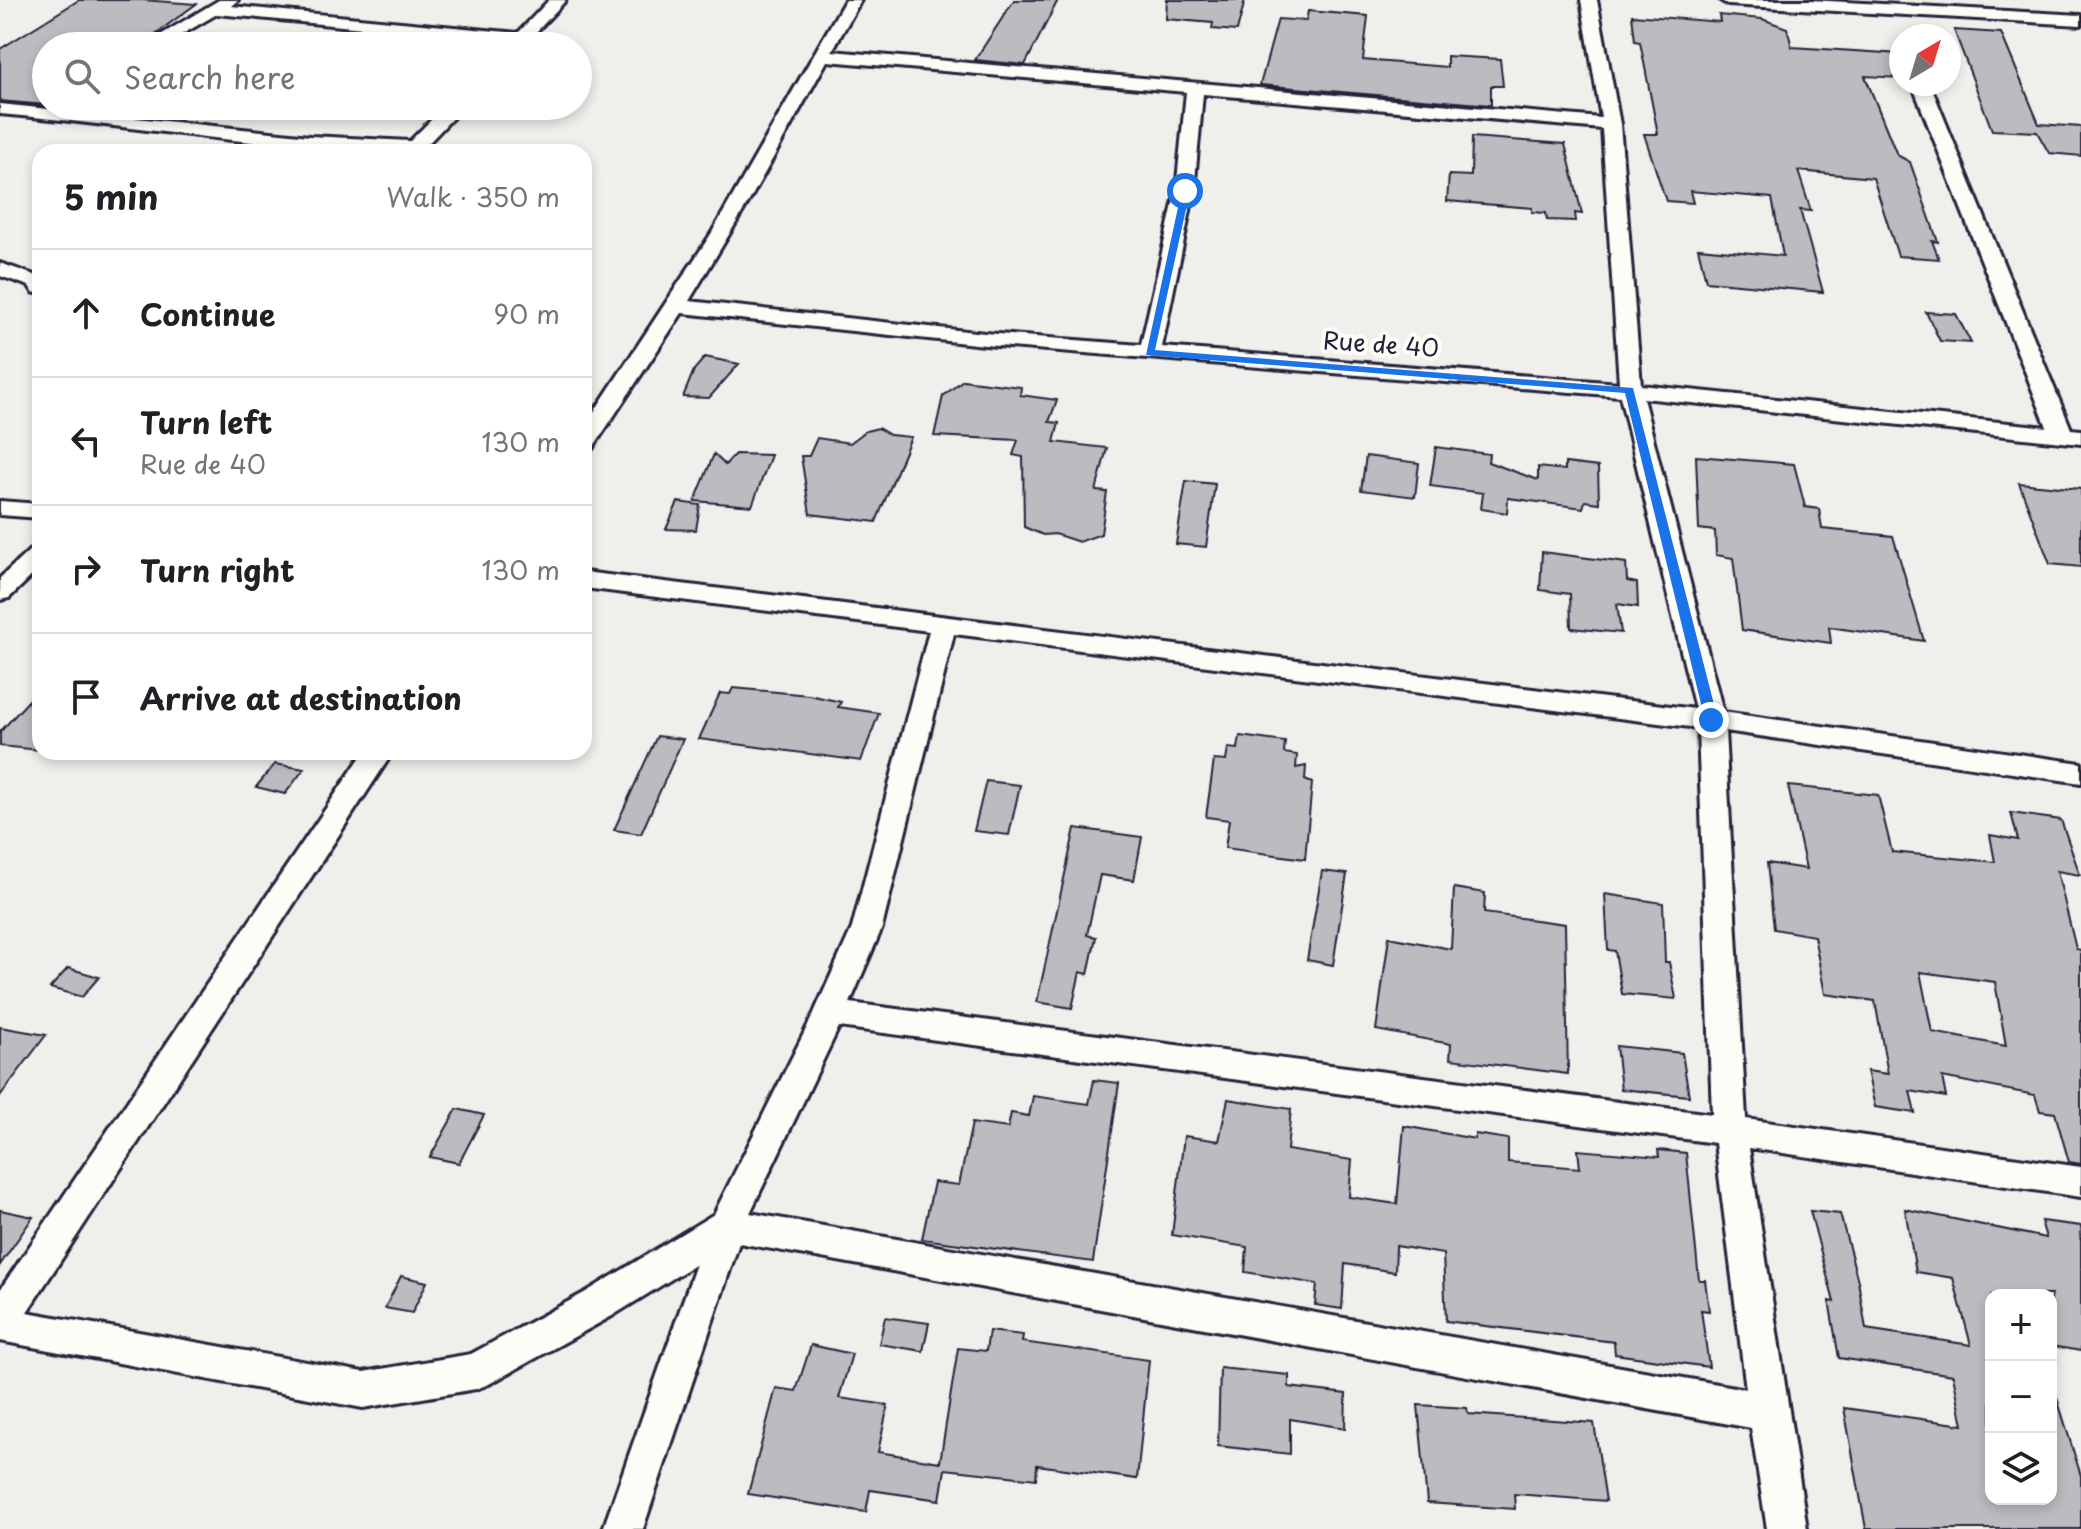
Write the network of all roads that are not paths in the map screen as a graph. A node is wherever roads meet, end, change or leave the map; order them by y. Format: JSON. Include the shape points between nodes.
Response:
{"nodes":[{"id":1,"x":558,"y":0,"type":"edge"},
{"id":2,"x":853,"y":0,"type":"edge"},
{"id":3,"x":1589,"y":0,"type":"edge"},
{"id":4,"x":1728,"y":0,"type":"edge"},
{"id":5,"x":223,"y":4,"type":"edge"},
{"id":6,"x":2081,"y":20,"type":"edge"},
{"id":7,"x":174,"y":32,"type":"edge"},
{"id":8,"x":440,"y":32,"type":"edge"},
{"id":9,"x":528,"y":32,"type":"edge"},
{"id":10,"x":820,"y":55,"type":"junction"},
{"id":11,"x":1195,"y":87,"type":"junction"},
{"id":12,"x":1926,"y":96,"type":"edge"},
{"id":13,"x":32,"y":108,"type":"edge"},
{"id":14,"x":0,"y":109,"type":"edge"},
{"id":15,"x":130,"y":120,"type":"edge"},
{"id":16,"x":441,"y":120,"type":"edge"},
{"id":17,"x":1611,"y":124,"type":"junction"},
{"id":18,"x":333,"y":144,"type":"edge"},
{"id":19,"x":417,"y":144,"type":"edge"},
{"id":20,"x":0,"y":269,"type":"edge"},
{"id":21,"x":32,"y":281,"type":"edge"},
{"id":22,"x":677,"y":306,"type":"junction"},
{"id":23,"x":1150,"y":353,"type":"junction"},
{"id":24,"x":1630,"y":390,"type":"junction"},
{"id":25,"x":592,"y":432,"type":"edge"},
{"id":26,"x":2071,"y":436,"type":"edge"},
{"id":27,"x":0,"y":508,"type":"edge"},
{"id":28,"x":32,"y":510,"type":"edge"},
{"id":29,"x":32,"y":562,"type":"edge"},
{"id":30,"x":592,"y":581,"type":"edge"},
{"id":31,"x":0,"y":592,"type":"edge"},
{"id":32,"x":943,"y":625,"type":"junction"},
{"id":33,"x":1711,"y":720,"type":"junction"},
{"id":34,"x":374,"y":760,"type":"edge"},
{"id":35,"x":2081,"y":773,"type":"edge"},
{"id":36,"x":830,"y":1013,"type":"junction"},
{"id":37,"x":1730,"y":1131,"type":"junction"},
{"id":38,"x":2081,"y":1182,"type":"edge"},
{"id":39,"x":727,"y":1225,"type":"junction"},
{"id":40,"x":0,"y":1323,"type":"edge"},
{"id":41,"x":1768,"y":1412,"type":"junction"},
{"id":42,"x":623,"y":1529,"type":"edge"},
{"id":43,"x":1787,"y":1529,"type":"edge"}],
"edges":[{"from":1,"to":9,"type":"street"},
{"from":2,"to":10,"type":"street"},
{"from":3,"to":17,"type":"street"},
{"from":4,"to":6,"type":"street","via":[[1894,17]]},
{"from":5,"to":7,"type":"street"},
{"from":5,"to":8,"type":"street"},
{"from":10,"to":11,"type":"street"},
{"from":10,"to":22,"type":"street"},
{"from":11,"to":17,"type":"street"},
{"from":11,"to":23,"type":"street","via":[[1185,191]]},
{"from":12,"to":26,"type":"street"},
{"from":13,"to":14,"type":"street"},
{"from":15,"to":18,"type":"street"},
{"from":16,"to":19,"type":"street"},
{"from":17,"to":24,"type":"street"},
{"from":20,"to":21,"type":"street"},
{"from":22,"to":23,"type":"street","name":"Rue de 40"},
{"from":22,"to":25,"type":"street"},
{"from":23,"to":24,"type":"street","name":"Rue de 40"},
{"from":24,"to":26,"type":"street","name":"Rue de 40"},
{"from":24,"to":33,"type":"street"},
{"from":27,"to":28,"type":"street"},
{"from":29,"to":31,"type":"street"},
{"from":30,"to":32,"type":"street"},
{"from":32,"to":33,"type":"street"},
{"from":32,"to":36,"type":"street","via":[[867,928]]},
{"from":33,"to":35,"type":"street"},
{"from":33,"to":37,"type":"street"},
{"from":34,"to":40,"type":"street"},
{"from":36,"to":37,"type":"street"},
{"from":36,"to":39,"type":"street"},
{"from":37,"to":38,"type":"street"},
{"from":37,"to":41,"type":"street"},
{"from":39,"to":40,"type":"street","via":[[476,1371],[363,1390]]},
{"from":39,"to":41,"type":"street"},
{"from":39,"to":42,"type":"street"},
{"from":41,"to":43,"type":"street"}]}
